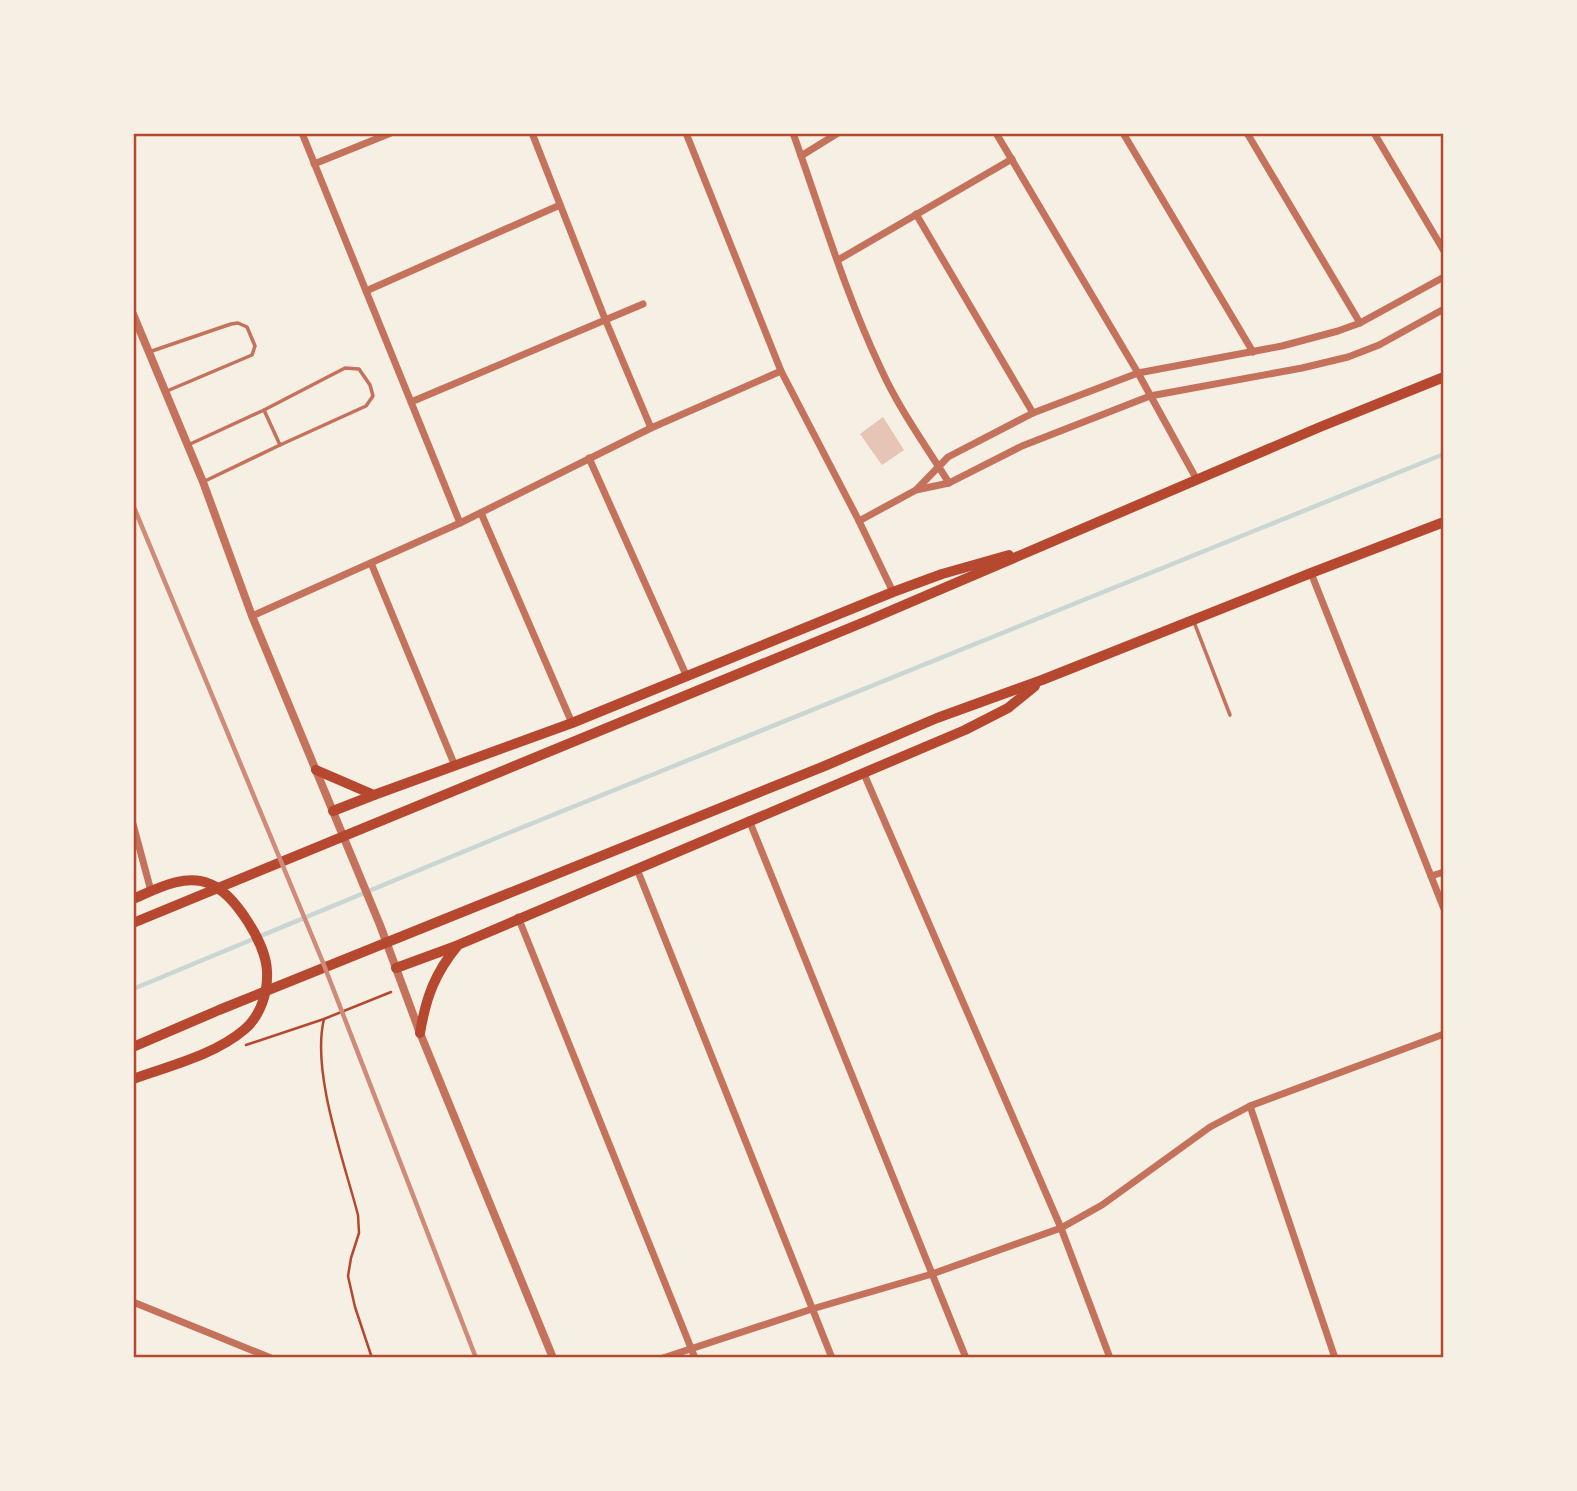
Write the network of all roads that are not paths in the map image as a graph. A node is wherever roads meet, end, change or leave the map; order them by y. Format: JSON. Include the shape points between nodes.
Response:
{"nodes":[{"id":1,"x":302,"y":133,"type":"edge"},
{"id":2,"x":391,"y":133,"type":"edge"},
{"id":3,"x":532,"y":133,"type":"edge"},
{"id":4,"x":686,"y":133,"type":"edge"},
{"id":5,"x":793,"y":133,"type":"edge"},
{"id":6,"x":838,"y":133,"type":"edge"},
{"id":7,"x":996,"y":133,"type":"edge"},
{"id":8,"x":1123,"y":133,"type":"edge"},
{"id":9,"x":1247,"y":133,"type":"edge"},
{"id":10,"x":1374,"y":133,"type":"edge"},
{"id":11,"x":801,"y":156,"type":"junction"},
{"id":12,"x":1012,"y":159,"type":"junction"},
{"id":13,"x":314,"y":164,"type":"junction"},
{"id":14,"x":560,"y":205,"type":"junction"},
{"id":15,"x":916,"y":214,"type":"junction"},
{"id":16,"x":1444,"y":251,"type":"edge"},
{"id":17,"x":838,"y":260,"type":"junction"},
{"id":18,"x":1444,"y":276,"type":"edge"},
{"id":19,"x":366,"y":291,"type":"junction"},
{"id":20,"x":643,"y":304,"type":"dead end"},
{"id":21,"x":1444,"y":309,"type":"edge"},
{"id":22,"x":133,"y":314,"type":"edge"},
{"id":23,"x":605,"y":319,"type":"junction"},
{"id":24,"x":1360,"y":323,"type":"junction"},
{"id":25,"x":149,"y":352,"type":"junction"},
{"id":26,"x":1253,"y":352,"type":"junction"},
{"id":27,"x":781,"y":371,"type":"junction"},
{"id":28,"x":1138,"y":373,"type":"junction"},
{"id":29,"x":1444,"y":377,"type":"edge"},
{"id":30,"x":165,"y":392,"type":"junction"},
{"id":31,"x":1150,"y":396,"type":"junction"},
{"id":32,"x":411,"y":402,"type":"junction"},
{"id":33,"x":264,"y":410,"type":"junction"},
{"id":34,"x":1033,"y":413,"type":"junction"},
{"id":35,"x":651,"y":428,"type":"junction"},
{"id":36,"x":188,"y":445,"type":"junction"},
{"id":37,"x":280,"y":445,"type":"junction"},
{"id":38,"x":589,"y":458,"type":"junction"},
{"id":39,"x":938,"y":465,"type":"junction"},
{"id":40,"x":1197,"y":480,"type":"junction"},
{"id":41,"x":203,"y":482,"type":"junction"},
{"id":42,"x":949,"y":483,"type":"junction"},
{"id":43,"x":916,"y":490,"type":"junction"},
{"id":44,"x":481,"y":513,"type":"junction"},
{"id":45,"x":859,"y":522,"type":"junction"},
{"id":46,"x":1444,"y":522,"type":"edge"},
{"id":47,"x":460,"y":523,"type":"junction"},
{"id":48,"x":1043,"y":546,"type":"junction"},
{"id":49,"x":370,"y":563,"type":"junction"},
{"id":50,"x":1311,"y":573,"type":"junction"},
{"id":51,"x":893,"y":592,"type":"junction"},
{"id":52,"x":251,"y":616,"type":"junction"},
{"id":53,"x":1194,"y":620,"type":"junction"},
{"id":54,"x":687,"y":677,"type":"junction"},
{"id":55,"x":1042,"y":680,"type":"junction"},
{"id":56,"x":1230,"y":715,"type":"dead end"},
{"id":57,"x":572,"y":723,"type":"junction"},
{"id":58,"x":455,"y":766,"type":"junction"},
{"id":59,"x":316,"y":770,"type":"junction"},
{"id":60,"x":864,"y":774,"type":"junction"},
{"id":61,"x":374,"y":795,"type":"junction"},
{"id":62,"x":333,"y":811,"type":"junction"},
{"id":63,"x":749,"y":820,"type":"junction"},
{"id":64,"x":133,"y":824,"type":"edge"},
{"id":65,"x":637,"y":869,"type":"junction"},
{"id":66,"x":1444,"y":872,"type":"edge"},
{"id":67,"x":1432,"y":876,"type":"junction"},
{"id":68,"x":151,"y":891,"type":"junction"},
{"id":69,"x":133,"y":899,"type":"edge"},
{"id":70,"x":1444,"y":909,"type":"edge"},
{"id":71,"x":519,"y":918,"type":"junction"},
{"id":72,"x":133,"y":923,"type":"edge"},
{"id":73,"x":458,"y":945,"type":"junction"},
{"id":74,"x":396,"y":968,"type":"junction"},
{"id":75,"x":420,"y":1033,"type":"junction"},
{"id":76,"x":1444,"y":1034,"type":"edge"},
{"id":77,"x":133,"y":1047,"type":"edge"},
{"id":78,"x":133,"y":1079,"type":"edge"},
{"id":79,"x":1250,"y":1106,"type":"junction"},
{"id":80,"x":1061,"y":1228,"type":"junction"},
{"id":81,"x":932,"y":1274,"type":"junction"},
{"id":82,"x":133,"y":1301,"type":"edge"},
{"id":83,"x":812,"y":1308,"type":"junction"},
{"id":84,"x":692,"y":1348,"type":"junction"},
{"id":85,"x":271,"y":1358,"type":"edge"},
{"id":86,"x":553,"y":1358,"type":"edge"},
{"id":87,"x":663,"y":1358,"type":"edge"},
{"id":88,"x":695,"y":1358,"type":"edge"},
{"id":89,"x":832,"y":1358,"type":"edge"},
{"id":90,"x":966,"y":1358,"type":"edge"},
{"id":91,"x":1110,"y":1358,"type":"edge"},
{"id":92,"x":1335,"y":1358,"type":"edge"}],
"edges":[{"from":1,"to":13,"type":"street"},
{"from":2,"to":13,"type":"street"},
{"from":3,"to":14,"type":"street"},
{"from":4,"to":27,"type":"street"},
{"from":5,"to":11,"type":"street"},
{"from":6,"to":11,"type":"street"},
{"from":7,"to":12,"type":"street"},
{"from":8,"to":26,"type":"street"},
{"from":9,"to":24,"type":"street"},
{"from":10,"to":16,"type":"street"},
{"from":11,"to":17,"type":"street"},
{"from":12,"to":15,"type":"street"},
{"from":12,"to":28,"type":"street"},
{"from":13,"to":19,"type":"street"},
{"from":14,"to":19,"type":"street"},
{"from":14,"to":23,"type":"street"},
{"from":15,"to":17,"type":"street"},
{"from":15,"to":34,"type":"street"},
{"from":17,"to":39,"type":"street","via":[[885,378]]},
{"from":18,"to":24,"type":"street"},
{"from":19,"to":32,"type":"street"},
{"from":20,"to":23,"type":"street"},
{"from":21,"to":31,"type":"street","via":[[1348,357]]},
{"from":22,"to":25,"type":"street"},
{"from":23,"to":32,"type":"street"},
{"from":23,"to":35,"type":"street"},
{"from":24,"to":26,"type":"street"},
{"from":25,"to":30,"type":"street"},
{"from":25,"to":30,"type":"lane","via":[[231,324],[247,327],[254,346],[252,355]]},
{"from":26,"to":28,"type":"street"},
{"from":27,"to":35,"type":"street"},
{"from":27,"to":45,"type":"street"},
{"from":28,"to":31,"type":"street"},
{"from":28,"to":34,"type":"street"},
{"from":29,"to":40,"type":"highway"},
{"from":30,"to":36,"type":"street"},
{"from":31,"to":40,"type":"street"},
{"from":31,"to":42,"type":"street","via":[[1022,446]]},
{"from":32,"to":47,"type":"street"},
{"from":33,"to":36,"type":"lane"},
{"from":33,"to":37,"type":"lane"},
{"from":33,"to":37,"type":"lane","via":[[345,368],[359,369],[370,385],[373,396],[366,406]]},
{"from":34,"to":39,"type":"street","via":[[976,440]]},
{"from":35,"to":38,"type":"street"},
{"from":36,"to":41,"type":"street"},
{"from":37,"to":41,"type":"lane"},
{"from":38,"to":44,"type":"street"},
{"from":38,"to":54,"type":"street"},
{"from":39,"to":42,"type":"street"},
{"from":39,"to":43,"type":"street"},
{"from":40,"to":48,"type":"highway"},
{"from":41,"to":52,"type":"street"},
{"from":42,"to":43,"type":"street"},
{"from":43,"to":45,"type":"street"},
{"from":44,"to":47,"type":"street"},
{"from":44,"to":57,"type":"street"},
{"from":45,"to":51,"type":"street"},
{"from":46,"to":50,"type":"highway"},
{"from":47,"to":49,"type":"street"},
{"from":48,"to":51,"type":"highway","via":[[942,573]]},
{"from":48,"to":72,"type":"highway"},
{"from":49,"to":52,"type":"street"},
{"from":49,"to":58,"type":"street"},
{"from":50,"to":53,"type":"highway"},
{"from":50,"to":67,"type":"street"},
{"from":51,"to":54,"type":"highway"},
{"from":52,"to":59,"type":"street"},
{"from":53,"to":55,"type":"highway"},
{"from":53,"to":56,"type":"lane"},
{"from":54,"to":57,"type":"highway"},
{"from":55,"to":60,"type":"highway","via":[[986,721]]},
{"from":55,"to":77,"type":"highway","via":[[937,718]]},
{"from":57,"to":58,"type":"highway"},
{"from":58,"to":61,"type":"highway"},
{"from":59,"to":61,"type":"highway"},
{"from":59,"to":62,"type":"street"},
{"from":60,"to":63,"type":"highway"},
{"from":60,"to":80,"type":"street"},
{"from":61,"to":62,"type":"highway"},
{"from":62,"to":74,"type":"street"},
{"from":63,"to":65,"type":"highway"},
{"from":63,"to":81,"type":"street"},
{"from":64,"to":68,"type":"street"},
{"from":65,"to":71,"type":"highway"},
{"from":65,"to":83,"type":"street"},
{"from":66,"to":67,"type":"street"},
{"from":67,"to":70,"type":"street"},
{"from":68,"to":69,"type":"highway"},
{"from":68,"to":78,"type":"highway","via":[[177,882],[211,884],[247,919],[267,970],[262,1008],[246,1029]]},
{"from":71,"to":73,"type":"highway"},
{"from":71,"to":84,"type":"street"},
{"from":73,"to":74,"type":"highway"},
{"from":73,"to":75,"type":"highway","via":[[425,1001]]},
{"from":74,"to":75,"type":"street"},
{"from":75,"to":86,"type":"street"},
{"from":76,"to":79,"type":"street"},
{"from":79,"to":80,"type":"street","via":[[1210,1127],[1102,1205]]},
{"from":79,"to":92,"type":"street"},
{"from":80,"to":81,"type":"street"},
{"from":80,"to":91,"type":"street"},
{"from":81,"to":83,"type":"street"},
{"from":81,"to":90,"type":"street"},
{"from":82,"to":85,"type":"street"},
{"from":83,"to":84,"type":"street"},
{"from":83,"to":89,"type":"street"},
{"from":84,"to":87,"type":"street"},
{"from":84,"to":88,"type":"street"}]}
